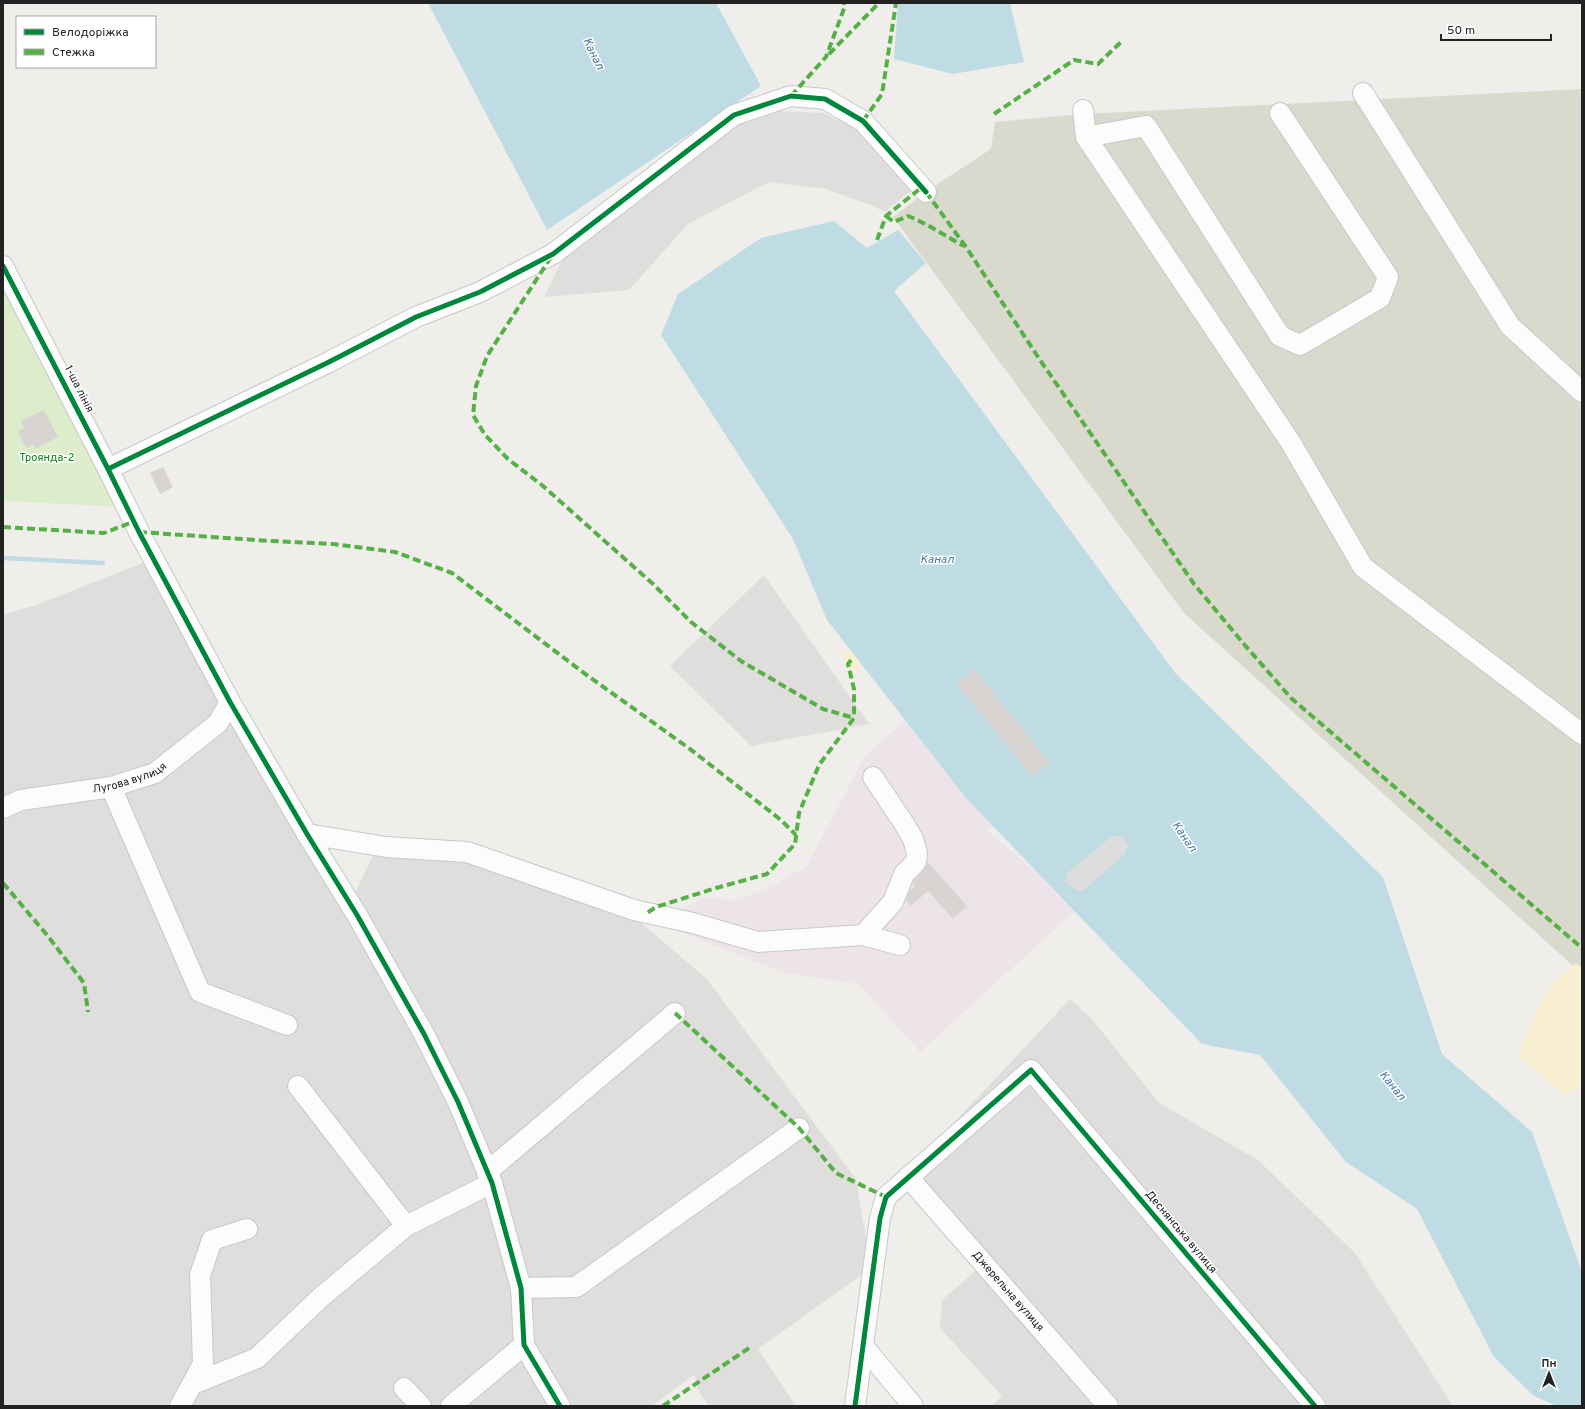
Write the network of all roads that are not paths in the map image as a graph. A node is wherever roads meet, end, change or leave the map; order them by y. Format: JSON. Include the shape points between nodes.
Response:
{"nodes":[{"id":1,"x":1363,"y":93,"type":"dead end"},
{"id":2,"x":1083,"y":110,"type":"dead end"},
{"id":3,"x":1280,"y":114,"type":"dead end"},
{"id":4,"x":1086,"y":137,"type":"junction"},
{"id":5,"x":926,"y":192,"type":"dead end"},
{"id":6,"x":4,"y":272,"type":"edge"},
{"id":7,"x":1582,"y":392,"type":"edge"},
{"id":8,"x":108,"y":468,"type":"junction"},
{"id":9,"x":230,"y":702,"type":"junction"},
{"id":10,"x":1582,"y":734,"type":"edge"},
{"id":11,"x":873,"y":777,"type":"dead end"},
{"id":12,"x":111,"y":787,"type":"junction"},
{"id":13,"x":3,"y":808,"type":"edge"},
{"id":14,"x":307,"y":834,"type":"junction"},
{"id":15,"x":863,"y":935,"type":"junction"},
{"id":16,"x":900,"y":945,"type":"dead end"},
{"id":17,"x":675,"y":1013,"type":"dead end"},
{"id":18,"x":286,"y":1025,"type":"dead end"},
{"id":19,"x":298,"y":1086,"type":"dead end"},
{"id":20,"x":799,"y":1128,"type":"dead end"},
{"id":21,"x":489,"y":1177,"type":"junction"},
{"id":22,"x":908,"y":1177,"type":"junction"},
{"id":23,"x":406,"y":1226,"type":"junction"},
{"id":24,"x":247,"y":1229,"type":"dead end"},
{"id":25,"x":521,"y":1288,"type":"junction"},
{"id":26,"x":524,"y":1345,"type":"junction"},
{"id":27,"x":863,"y":1346,"type":"junction"},
{"id":28,"x":193,"y":1384,"type":"junction"},
{"id":29,"x":404,"y":1388,"type":"dead end"},
{"id":30,"x":180,"y":1406,"type":"edge"},
{"id":31,"x":421,"y":1406,"type":"edge"},
{"id":32,"x":451,"y":1406,"type":"edge"},
{"id":33,"x":560,"y":1406,"type":"edge"},
{"id":34,"x":855,"y":1406,"type":"edge"},
{"id":35,"x":913,"y":1406,"type":"edge"},
{"id":36,"x":1108,"y":1406,"type":"edge"},
{"id":37,"x":1315,"y":1406,"type":"edge"}],
"edges":[{"from":1,"to":7,"type":"street","via":[[1510,326]]},
{"from":2,"to":4,"type":"street"},
{"from":3,"to":4,"type":"street","via":[[1388,277],[1380,298],[1300,345],[1280,336],[1146,126]]},
{"from":4,"to":10,"type":"street","via":[[1291,443],[1363,567]]},
{"from":5,"to":8,"type":"street","via":[[863,121],[825,100],[791,96],[734,115],[553,254],[480,292],[416,317],[329,362]]},
{"from":6,"to":8,"type":"street","name":"1-ша лінія"},
{"from":8,"to":9,"type":"street","name":"1-ша лінія","via":[[133,522]]},
{"from":9,"to":12,"type":"street","name":"Лугова вулиця","via":[[218,723],[155,773]]},
{"from":9,"to":14,"type":"street","name":"1-ша лінія"},
{"from":11,"to":15,"type":"street","via":[[908,830],[917,853],[916,862],[904,874],[893,902]]},
{"from":12,"to":13,"type":"street","name":"Лугова вулиця","via":[[20,800]]},
{"from":12,"to":18,"type":"street","via":[[200,992]]},
{"from":14,"to":15,"type":"street","via":[[386,847],[467,852],[634,910],[693,923],[758,942]]},
{"from":14,"to":21,"type":"street","name":"1-ша лінія","via":[[357,915],[424,1034],[458,1102]]},
{"from":15,"to":16,"type":"street"},
{"from":17,"to":21,"type":"street"},
{"from":19,"to":23,"type":"street"},
{"from":20,"to":25,"type":"street","via":[[576,1287]]},
{"from":21,"to":23,"type":"street"},
{"from":21,"to":25,"type":"street","name":"1-ша лінія"},
{"from":22,"to":27,"type":"street","via":[[886,1198],[880,1218]]},
{"from":22,"to":36,"type":"street","name":"Джерельна вулиця"},
{"from":22,"to":37,"type":"street","name":"Деснянська вулиця","via":[[1031,1070]]},
{"from":23,"to":28,"type":"street","via":[[319,1298],[256,1358]]},
{"from":24,"to":28,"type":"street","via":[[212,1240],[200,1275],[203,1364]]},
{"from":25,"to":26,"type":"street","name":"1-ша лінія"},
{"from":26,"to":32,"type":"street"},
{"from":26,"to":33,"type":"street"},
{"from":27,"to":34,"type":"street"},
{"from":27,"to":35,"type":"street"},
{"from":28,"to":30,"type":"street"},
{"from":29,"to":31,"type":"street"}]}
